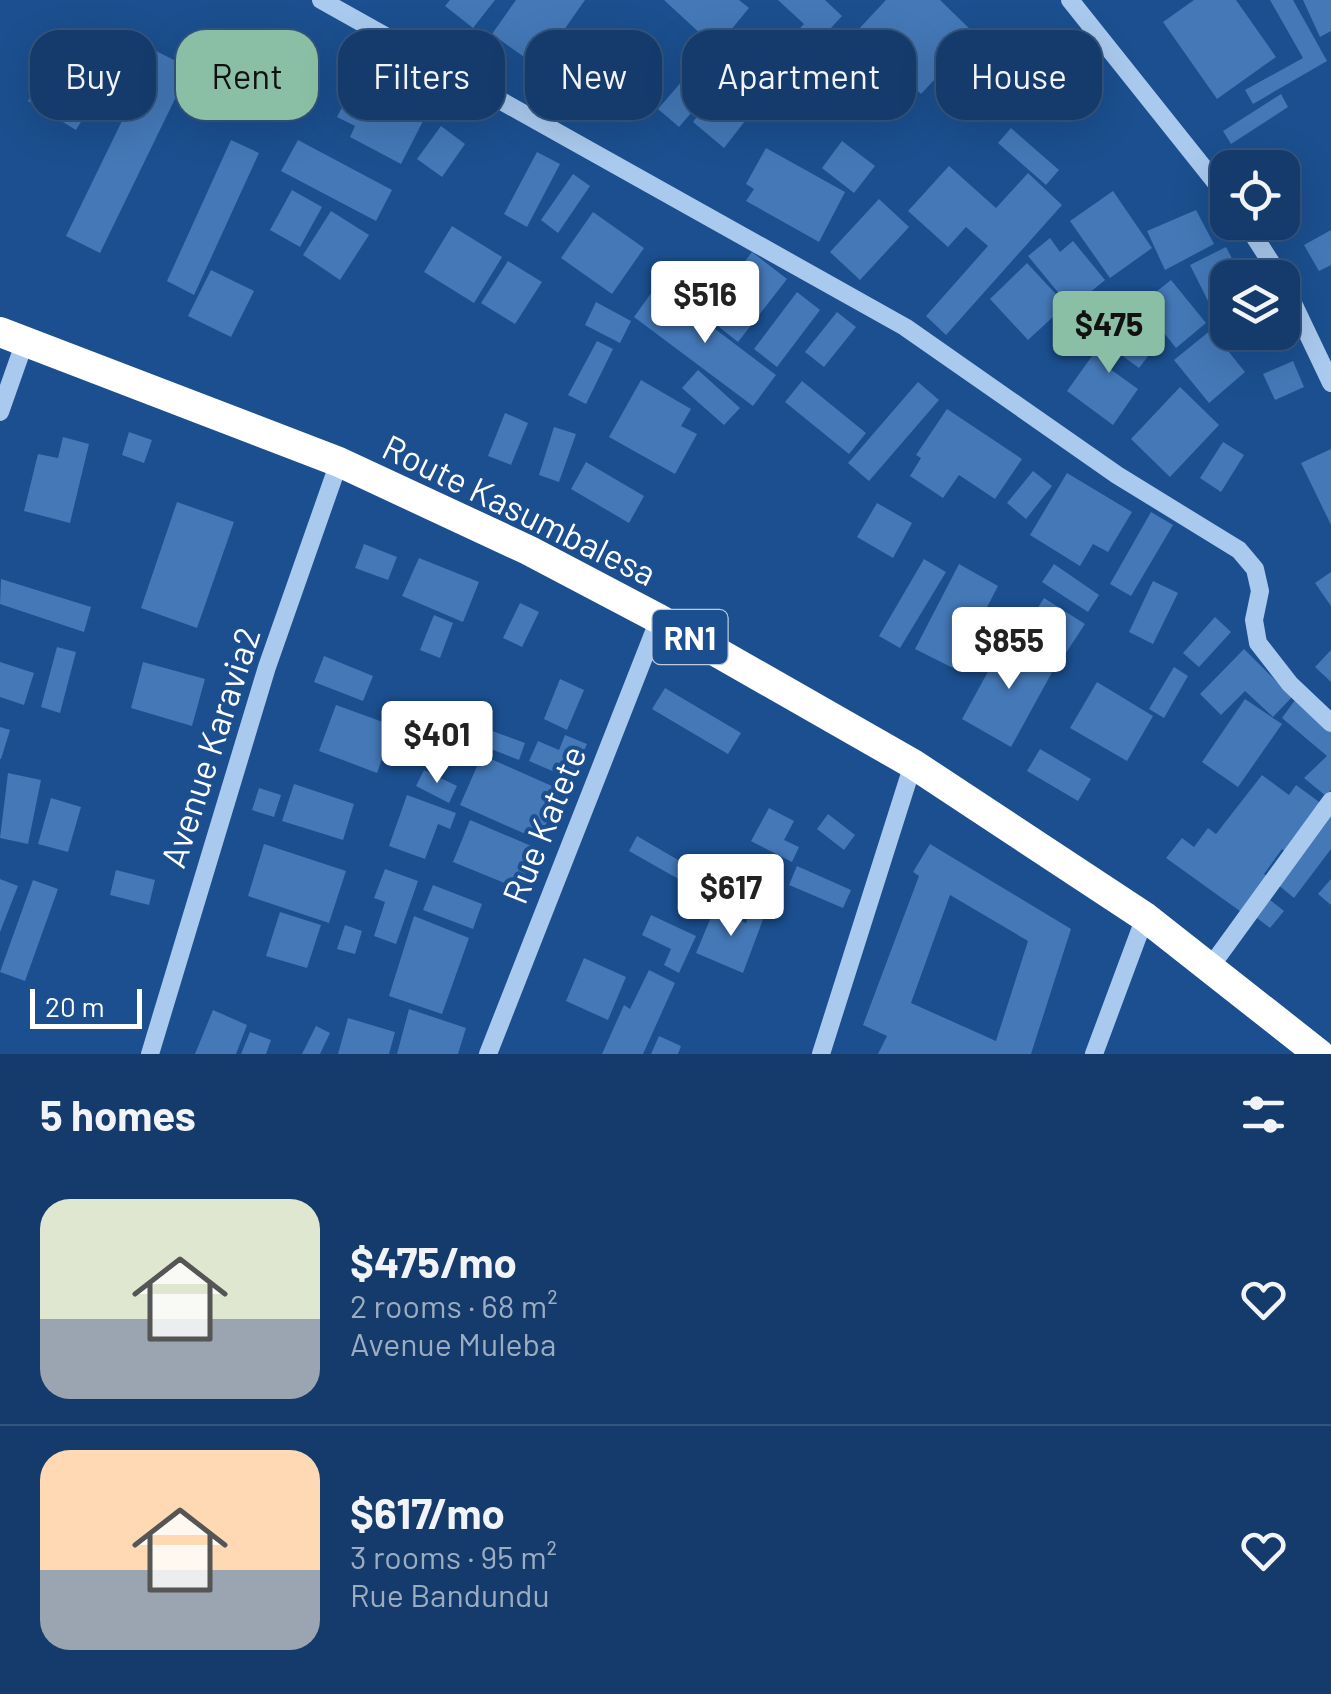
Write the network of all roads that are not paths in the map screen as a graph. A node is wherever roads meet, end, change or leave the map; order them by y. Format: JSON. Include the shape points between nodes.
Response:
{"nodes":[{"id":1,"x":321,"y":0,"type":"edge"},
{"id":2,"x":1070,"y":0,"type":"edge"},
{"id":3,"x":1210,"y":175,"type":"edge"},
{"id":4,"x":1300,"y":317,"type":"edge"},
{"id":5,"x":12,"y":336,"type":"edge"},
{"id":6,"x":1331,"y":383,"type":"edge"},
{"id":7,"x":0,"y":412,"type":"edge"},
{"id":8,"x":339,"y":462,"type":"junction"},
{"id":9,"x":659,"y":620,"type":"junction"},
{"id":10,"x":1331,"y":723,"type":"edge"},
{"id":11,"x":913,"y":764,"type":"junction"},
{"id":12,"x":1331,"y":801,"type":"edge"},
{"id":13,"x":1146,"y":917,"type":"junction"},
{"id":14,"x":1211,"y":966,"type":"junction"},
{"id":15,"x":150,"y":1054,"type":"edge"},
{"id":16,"x":488,"y":1054,"type":"edge"},
{"id":17,"x":821,"y":1054,"type":"edge"},
{"id":18,"x":1094,"y":1054,"type":"edge"},
{"id":19,"x":1319,"y":1054,"type":"edge"}],
"edges":[{"from":1,"to":10,"type":"street","via":[[905,327],[1117,475],[1239,550],[1255,569],[1260,592],[1258,643]]},
{"from":2,"to":3,"type":"street"},
{"from":4,"to":6,"type":"street"},
{"from":5,"to":7,"type":"street"},
{"from":5,"to":8,"type":"highway","name":"Route Kasumbalesa","number":"RN1"},
{"from":8,"to":9,"type":"highway","name":"Route Kasumbalesa","number":"RN1"},
{"from":8,"to":15,"type":"street","name":"Avenue Karavia2","via":[[267,667]]},
{"from":9,"to":11,"type":"highway","name":"Route Kasumbalesa","number":"RN1"},
{"from":9,"to":16,"type":"street","name":"Rue Katete"},
{"from":11,"to":13,"type":"highway","name":"Route Kasumbalesa","number":"RN1"},
{"from":11,"to":17,"type":"street"},
{"from":12,"to":14,"type":"street"},
{"from":13,"to":14,"type":"highway","name":"Route Kasumbalesa","number":"RN1"},
{"from":13,"to":18,"type":"street"},
{"from":14,"to":19,"type":"highway","name":"Route Kasumbalesa","number":"RN1"}]}
